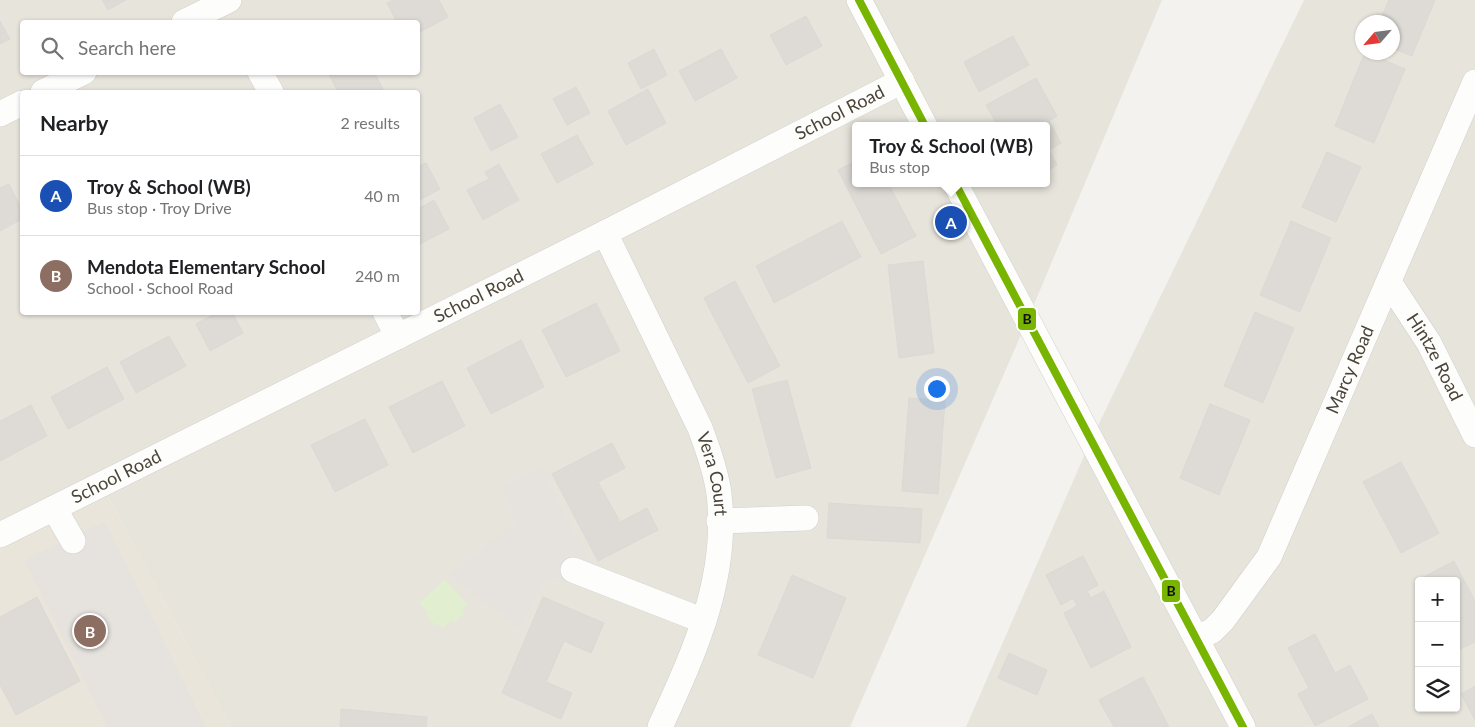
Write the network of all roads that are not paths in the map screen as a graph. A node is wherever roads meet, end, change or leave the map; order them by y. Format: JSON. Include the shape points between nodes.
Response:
{"nodes":[{"id":1,"x":859,"y":0,"type":"edge"},
{"id":2,"x":225,"y":7,"type":"edge"},
{"id":3,"x":189,"y":20,"type":"edge"},
{"id":4,"x":78,"y":75,"type":"edge"},
{"id":5,"x":262,"y":75,"type":"edge"},
{"id":6,"x":902,"y":81,"type":"junction"},
{"id":7,"x":1475,"y":82,"type":"edge"},
{"id":8,"x":47,"y":90,"type":"edge"},
{"id":9,"x":270,"y":90,"type":"edge"},
{"id":10,"x":20,"y":104,"type":"edge"},
{"id":11,"x":0,"y":114,"type":"edge"},
{"id":12,"x":923,"y":122,"type":"edge"},
{"id":13,"x":957,"y":187,"type":"edge"},
{"id":14,"x":605,"y":233,"type":"junction"},
{"id":15,"x":1389,"y":282,"type":"junction"},
{"id":16,"x":387,"y":315,"type":"edge"},
{"id":17,"x":398,"y":337,"type":"junction"},
{"id":18,"x":1475,"y":435,"type":"edge"},
{"id":19,"x":54,"y":508,"type":"junction"},
{"id":20,"x":806,"y":518,"type":"dead end"},
{"id":21,"x":719,"y":521,"type":"junction"},
{"id":22,"x":0,"y":535,"type":"edge"},
{"id":23,"x":73,"y":541,"type":"dead end"},
{"id":24,"x":573,"y":570,"type":"dead end"},
{"id":25,"x":704,"y":621,"type":"junction"},
{"id":26,"x":1196,"y":638,"type":"junction"},
{"id":27,"x":660,"y":727,"type":"edge"},
{"id":28,"x":1243,"y":727,"type":"edge"}],
"edges":[{"from":1,"to":6,"type":"street"},
{"from":2,"to":3,"type":"street"},
{"from":4,"to":8,"type":"street"},
{"from":5,"to":9,"type":"street"},
{"from":6,"to":12,"type":"street"},
{"from":6,"to":14,"type":"street","name":"School Road"},
{"from":7,"to":15,"type":"street","name":"Marcy Road"},
{"from":10,"to":11,"type":"street"},
{"from":13,"to":26,"type":"street"},
{"from":14,"to":17,"type":"street","name":"School Road"},
{"from":14,"to":21,"type":"street","name":"Vera Court","via":[[700,428],[719,494]]},
{"from":15,"to":18,"type":"street","name":"Hintze Road","via":[[1429,343]]},
{"from":15,"to":26,"type":"street","name":"Marcy Road","via":[[1269,557],[1223,620],[1212,631]]},
{"from":16,"to":17,"type":"street"},
{"from":17,"to":19,"type":"street","name":"School Road"},
{"from":19,"to":22,"type":"street","name":"School Road"},
{"from":19,"to":23,"type":"street"},
{"from":20,"to":21,"type":"street"},
{"from":21,"to":25,"type":"street","name":"Vera Court","via":[[717,576]]},
{"from":24,"to":25,"type":"street"},
{"from":25,"to":27,"type":"street","name":"Vera Court"},
{"from":26,"to":28,"type":"street"}]}
